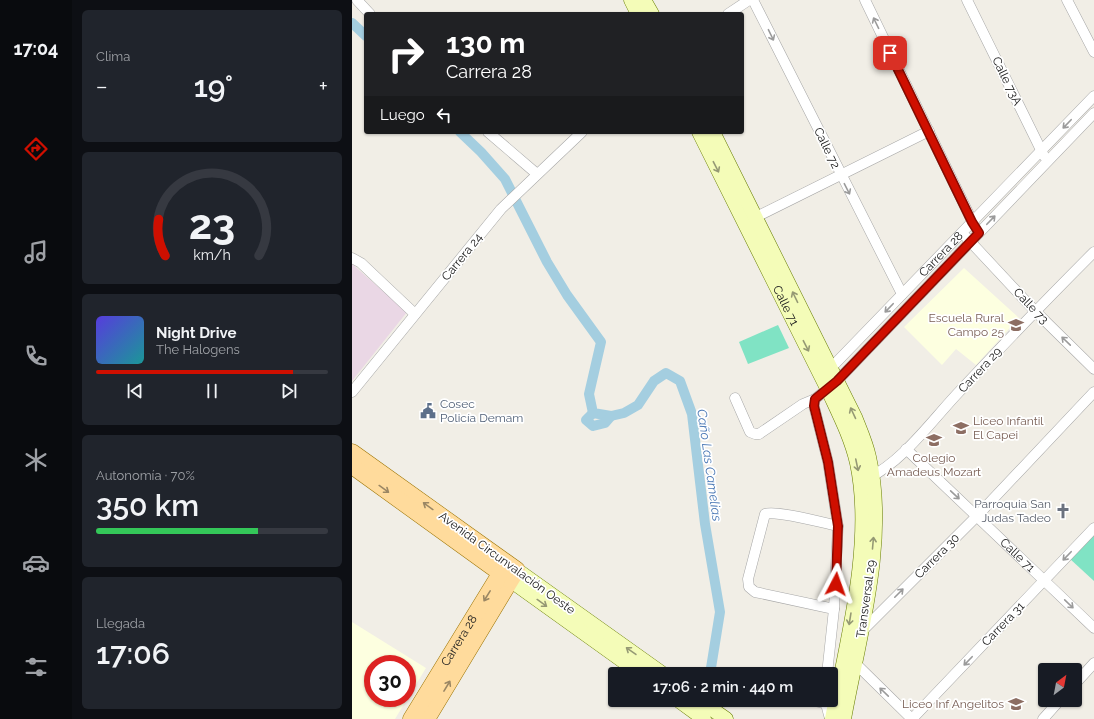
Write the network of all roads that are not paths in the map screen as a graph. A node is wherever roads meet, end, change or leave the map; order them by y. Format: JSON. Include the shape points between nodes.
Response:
{"nodes":[{"id":1,"x":357,"y":0,"type":"edge"},
{"id":2,"x":631,"y":0,"type":"edge"},
{"id":3,"x":644,"y":0,"type":"edge"},
{"id":4,"x":749,"y":0,"type":"edge"},
{"id":5,"x":753,"y":0,"type":"edge"},
{"id":6,"x":865,"y":0,"type":"edge"},
{"id":7,"x":968,"y":0,"type":"edge"},
{"id":8,"x":1067,"y":0,"type":"edge"},
{"id":9,"x":368,"y":12,"type":"edge"},
{"id":10,"x":637,"y":12,"type":"edge"},
{"id":11,"x":651,"y":12,"type":"edge"},
{"id":12,"x":731,"y":12,"type":"edge"},
{"id":13,"x":1094,"y":52,"type":"edge"},
{"id":14,"x":1094,"y":96,"type":"edge"},
{"id":15,"x":1094,"y":113,"type":"edge"},
{"id":16,"x":929,"y":131,"type":"junction"},
{"id":17,"x":490,"y":134,"type":"edge"},
{"id":18,"x":580,"y":134,"type":"edge"},
{"id":19,"x":700,"y":134,"type":"edge"},
{"id":20,"x":714,"y":134,"type":"edge"},
{"id":21,"x":1041,"y":151,"type":"junction"},
{"id":22,"x":1047,"y":162,"type":"junction"},
{"id":23,"x":536,"y":174,"type":"junction"},
{"id":24,"x":840,"y":175,"type":"junction"},
{"id":25,"x":750,"y":220,"type":"junction"},
{"id":26,"x":972,"y":222,"type":"junction"},
{"id":27,"x":962,"y":232,"type":"junction"},
{"id":28,"x":979,"y":233,"type":"junction"},
{"id":29,"x":970,"y":242,"type":"junction"},
{"id":30,"x":1094,"y":252,"type":"edge"},
{"id":31,"x":352,"y":258,"type":"edge"},
{"id":32,"x":902,"y":294,"type":"junction"},
{"id":33,"x":1035,"y":311,"type":"junction"},
{"id":34,"x":415,"y":314,"type":"junction"},
{"id":35,"x":1094,"y":369,"type":"edge"},
{"id":36,"x":829,"y":379,"type":"junction"},
{"id":37,"x":352,"y":392,"type":"edge"},
{"id":38,"x":1094,"y":392,"type":"edge"},
{"id":39,"x":735,"y":398,"type":"dead end"},
{"id":40,"x":815,"y":399,"type":"junction"},
{"id":41,"x":906,"y":449,"type":"junction"},
{"id":42,"x":352,"y":452,"type":"edge"},
{"id":43,"x":352,"y":466,"type":"edge"},
{"id":44,"x":866,"y":480,"type":"junction"},
{"id":45,"x":977,"y":516,"type":"junction"},
{"id":46,"x":838,"y":526,"type":"junction"},
{"id":47,"x":1094,"y":528,"type":"edge"},
{"id":48,"x":509,"y":572,"type":"junction"},
{"id":49,"x":1044,"y":580,"type":"junction"},
{"id":50,"x":834,"y":609,"type":"junction"},
{"id":51,"x":1094,"y":628,"type":"edge"},
{"id":52,"x":862,"y":631,"type":"junction"},
{"id":53,"x":855,"y":663,"type":"junction"},
{"id":54,"x":1094,"y":663,"type":"edge"},
{"id":55,"x":632,"y":667,"type":"edge"},
{"id":56,"x":652,"y":667,"type":"edge"},
{"id":57,"x":828,"y":667,"type":"edge"},
{"id":58,"x":1082,"y":676,"type":"edge"},
{"id":59,"x":688,"y":707,"type":"edge"},
{"id":60,"x":709,"y":707,"type":"edge"},
{"id":61,"x":827,"y":707,"type":"edge"},
{"id":62,"x":1054,"y":707,"type":"edge"},
{"id":63,"x":411,"y":719,"type":"edge"},
{"id":64,"x":426,"y":719,"type":"edge"},
{"id":65,"x":704,"y":719,"type":"edge"},
{"id":66,"x":726,"y":719,"type":"edge"},
{"id":67,"x":831,"y":719,"type":"edge"},
{"id":68,"x":844,"y":719,"type":"edge"},
{"id":69,"x":912,"y":719,"type":"edge"},
{"id":70,"x":1043,"y":719,"type":"edge"}],
"edges":[{"from":1,"to":9,"type":"street"},
{"from":2,"to":10,"type":"main road"},
{"from":3,"to":11,"type":"main road"},
{"from":4,"to":12,"type":"street"},
{"from":5,"to":24,"type":"street","name":"Calle 72","one_way":true},
{"from":16,"to":6,"type":"street","one_way":true},
{"from":7,"to":21,"type":"street","name":"Calle 73A"},
{"from":8,"to":13,"type":"street"},
{"from":14,"to":21,"type":"street","name":"Carrera 28","one_way":true},
{"from":15,"to":22,"type":"street","name":"Carrera 28"},
{"from":16,"to":24,"type":"street"},
{"from":16,"to":26,"type":"street"},
{"from":17,"to":23,"type":"street"},
{"from":18,"to":23,"type":"street","name":"Carrera 24"},
{"from":19,"to":25,"type":"main road","name":"Calle 71","one_way":true},
{"from":20,"to":25,"type":"main road","name":"Calle 71"},
{"from":21,"to":22,"type":"street","name":"Calle 73A"},
{"from":21,"to":26,"type":"street","name":"Carrera 28"},
{"from":28,"to":22,"type":"street","name":"Carrera 28","one_way":true},
{"from":23,"to":34,"type":"street","name":"Carrera 24","via":[[501,209]]},
{"from":24,"to":25,"type":"street"},
{"from":24,"to":32,"type":"street","name":"Calle 72","one_way":true},
{"from":25,"to":36,"type":"main road","name":"Calle 71"},
{"from":26,"to":27,"type":"street","name":"Carrera 28"},
{"from":26,"to":28,"type":"street"},
{"from":27,"to":29,"type":"street","name":"Calle 73"},
{"from":27,"to":32,"type":"street","name":"Carrera 28"},
{"from":28,"to":29,"type":"street","name":"Carrera 28"},
{"from":29,"to":33,"type":"street","name":"Calle 73"},
{"from":29,"to":36,"type":"street","name":"Carrera 28"},
{"from":30,"to":33,"type":"street","name":"Carrera 29"},
{"from":31,"to":34,"type":"street","via":[[361,263]]},
{"from":32,"to":36,"type":"street","name":"Carrera 28","one_way":true},
{"from":35,"to":33,"type":"street","name":"Calle 73","one_way":true},
{"from":33,"to":41,"type":"street","name":"Carrera 29"},
{"from":34,"to":37,"type":"street","name":"Carrera 24"},
{"from":36,"to":40,"type":"street"},
{"from":36,"to":44,"type":"main road","name":"Calle 71"},
{"from":38,"to":45,"type":"street","name":"Carrera 30"},
{"from":39,"to":40,"type":"street","via":[[750,432],[755,434],[759,434]]},
{"from":40,"to":46,"type":"street","via":[[814,406],[828,462]]},
{"from":41,"to":44,"type":"street","name":"Carrera 29","via":[[882,471]]},
{"from":41,"to":45,"type":"street","name":"Calle 71","one_way":true},
{"from":48,"to":42,"type":"main road","name":"Avenida Circunvalación Oeste","one_way":true},
{"from":43,"to":48,"type":"main road","name":"Avenida Circunvalación Oeste","one_way":true},
{"from":52,"to":44,"type":"main road","name":"Transversal 29","one_way":true,"via":[[874,533]]},
{"from":44,"to":67,"type":"main road","name":"Transversal 29","one_way":true,"via":[[860,563]]},
{"from":45,"to":49,"type":"street","name":"Calle 71"},
{"from":52,"to":45,"type":"street","name":"Carrera 30","one_way":true},
{"from":46,"to":50,"type":"street"},
{"from":46,"to":50,"type":"street","via":[[782,514],[765,514],[748,579],[749,587],[755,592]]},
{"from":47,"to":49,"type":"street","name":"Carrera 31","one_way":true},
{"from":48,"to":55,"type":"main road","name":"Avenida Circunvalación Oeste","one_way":true},
{"from":56,"to":48,"type":"main road","name":"Avenida Circunvalación Oeste","one_way":true},
{"from":48,"to":63,"type":"main road","name":"Carrera 28","one_way":true},
{"from":64,"to":48,"type":"main road","name":"Carrera 28","one_way":true},
{"from":49,"to":51,"type":"street","name":"Calle 71","one_way":true},
{"from":49,"to":69,"type":"street","name":"Carrera 31","one_way":true},
{"from":50,"to":57,"type":"street"},
{"from":52,"to":53,"type":"main road","name":"Transversal 29"},
{"from":53,"to":68,"type":"main road","name":"Transversal 29"},
{"from":69,"to":53,"type":"street","one_way":true},
{"from":54,"to":58,"type":"street"},
{"from":59,"to":65,"type":"main road"},
{"from":60,"to":66,"type":"main road"},
{"from":61,"to":67,"type":"street"},
{"from":62,"to":70,"type":"street"}]}
